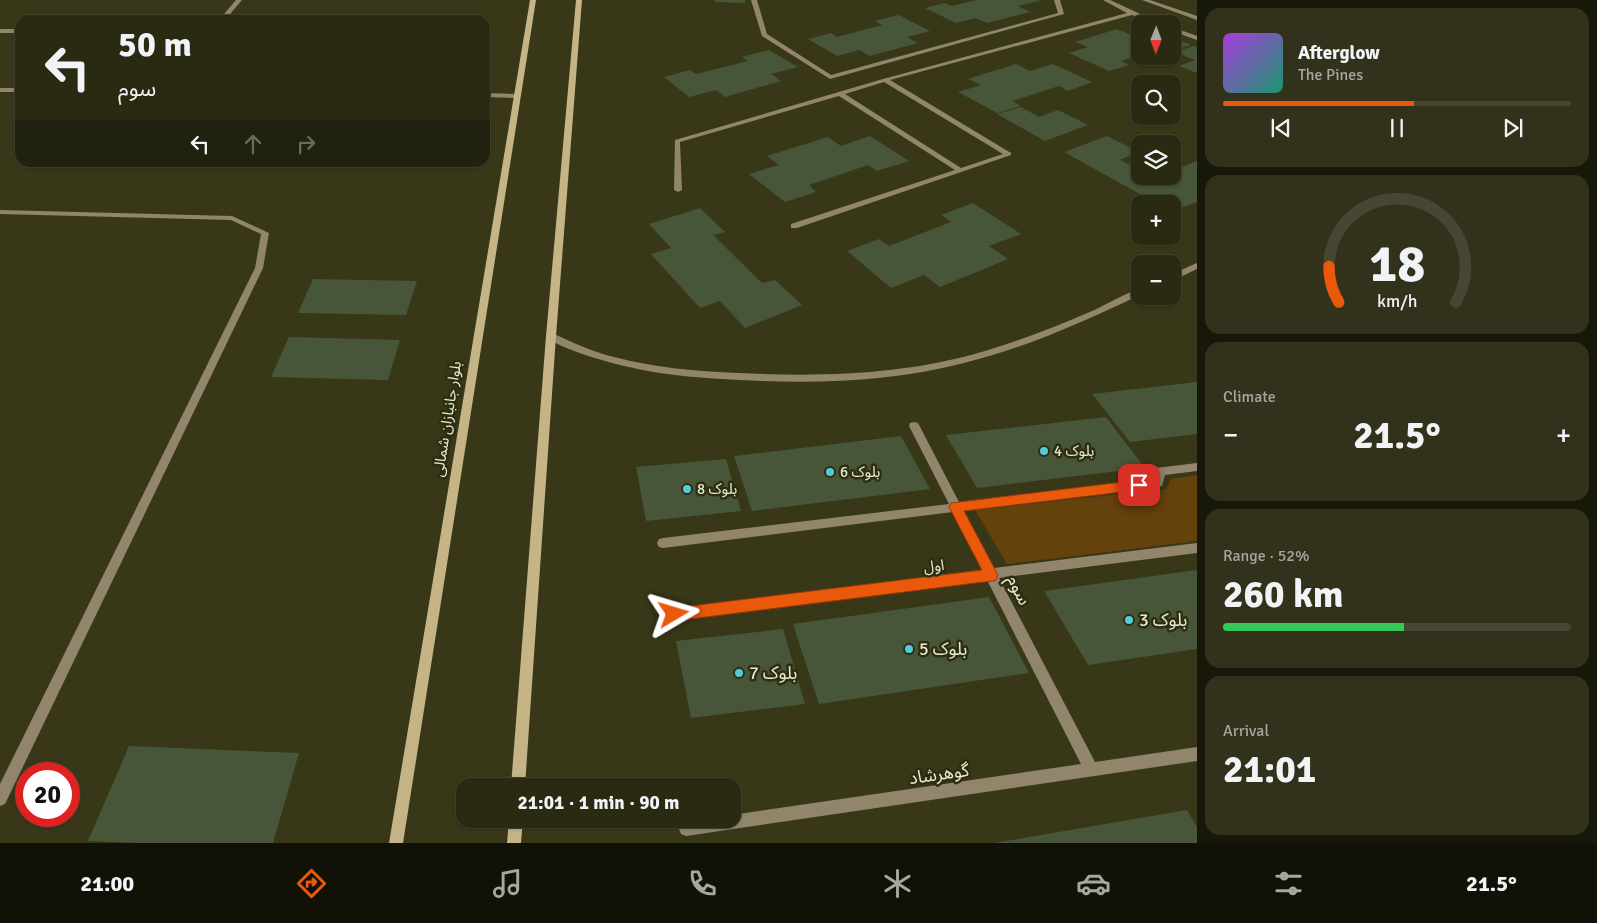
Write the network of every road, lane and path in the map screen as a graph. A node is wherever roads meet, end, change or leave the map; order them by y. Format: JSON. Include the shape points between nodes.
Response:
{"nodes":[{"id":1,"x":238,"y":0,"type":"edge"},
{"id":2,"x":533,"y":0,"type":"edge"},
{"id":3,"x":579,"y":0,"type":"edge"},
{"id":4,"x":754,"y":0,"type":"edge"},
{"id":5,"x":1057,"y":0,"type":"edge"},
{"id":6,"x":1106,"y":0,"type":"edge"},
{"id":7,"x":1145,"y":0,"type":"edge"},
{"id":8,"x":1132,"y":14,"type":"joint"},
{"id":9,"x":226,"y":15,"type":"edge"},
{"id":10,"x":1197,"y":18,"type":"edge"},
{"id":11,"x":0,"y":31,"type":"edge"},
{"id":12,"x":15,"y":31,"type":"edge"},
{"id":13,"x":1181,"y":32,"type":"edge"},
{"id":14,"x":1197,"y":38,"type":"edge"},
{"id":15,"x":885,"y":80,"type":"junction"},
{"id":16,"x":0,"y":90,"type":"edge"},
{"id":17,"x":15,"y":90,"type":"edge"},
{"id":18,"x":839,"y":93,"type":"junction"},
{"id":19,"x":490,"y":95,"type":"edge"},
{"id":20,"x":517,"y":96,"type":"junction"},
{"id":21,"x":960,"y":170,"type":"junction"},
{"id":22,"x":678,"y":190,"type":"dead end"},
{"id":23,"x":0,"y":212,"type":"edge"},
{"id":24,"x":794,"y":226,"type":"dead end"},
{"id":25,"x":1197,"y":266,"type":"edge"},
{"id":26,"x":1181,"y":274,"type":"edge"},
{"id":27,"x":1131,"y":296,"type":"edge"},
{"id":28,"x":551,"y":336,"type":"junction"},
{"id":29,"x":914,"y":426,"type":"dead end"},
{"id":30,"x":1197,"y":467,"type":"edge"},
{"id":31,"x":955,"y":507,"type":"junction"},
{"id":32,"x":663,"y":542,"type":"dead end"},
{"id":33,"x":1197,"y":548,"type":"edge"},
{"id":34,"x":992,"y":575,"type":"junction"},
{"id":35,"x":674,"y":614,"type":"dead end"},
{"id":36,"x":1197,"y":754,"type":"edge"},
{"id":37,"x":1092,"y":770,"type":"junction"},
{"id":38,"x":519,"y":778,"type":"edge"},
{"id":39,"x":0,"y":799,"type":"edge"},
{"id":40,"x":515,"y":828,"type":"edge"},
{"id":41,"x":686,"y":830,"type":"dead end"},
{"id":42,"x":396,"y":843,"type":"edge"},
{"id":43,"x":514,"y":843,"type":"edge"}],
"edges":[{"from":1,"to":9,"type":"street"},
{"from":2,"to":20,"type":"main road","name":"بلوار جانبازان شمالی"},
{"from":3,"to":28,"type":"main road"},
{"from":4,"to":5,"type":"street","via":[[764,35],[830,77],[1061,14]]},
{"from":6,"to":8,"type":"street"},
{"from":7,"to":10,"type":"street"},
{"from":8,"to":15,"type":"street"},
{"from":11,"to":12,"type":"street"},
{"from":13,"to":14,"type":"street"},
{"from":15,"to":18,"type":"street"},
{"from":15,"to":21,"type":"street","via":[[1009,154]]},
{"from":16,"to":17,"type":"street"},
{"from":18,"to":21,"type":"street"},
{"from":18,"to":22,"type":"street","via":[[677,141]]},
{"from":19,"to":20,"type":"street"},
{"from":20,"to":42,"type":"main road","name":"بلوار جانبازان شمالی"},
{"from":21,"to":24,"type":"street"},
{"from":23,"to":39,"type":"street","via":[[232,218],[265,233],[259,268]]},
{"from":25,"to":26,"type":"street"},
{"from":27,"to":28,"type":"street","via":[[1065,326],[964,360],[916,370],[844,378],[786,379],[656,369],[596,355]]},
{"from":28,"to":38,"type":"main road"},
{"from":29,"to":31,"type":"street","name":"سوم"},
{"from":30,"to":31,"type":"street","via":[[1160,472],[1158,483]]},
{"from":31,"to":32,"type":"street"},
{"from":31,"to":34,"type":"street","name":"سوم"},
{"from":33,"to":34,"type":"street","name":"اول"},
{"from":34,"to":35,"type":"street","name":"اول"},
{"from":34,"to":37,"type":"street","name":"سوم"},
{"from":36,"to":37,"type":"street","name":"گوهرشاد"},
{"from":37,"to":41,"type":"street","name":"گوهرشاد"},
{"from":40,"to":43,"type":"main road"}]}
